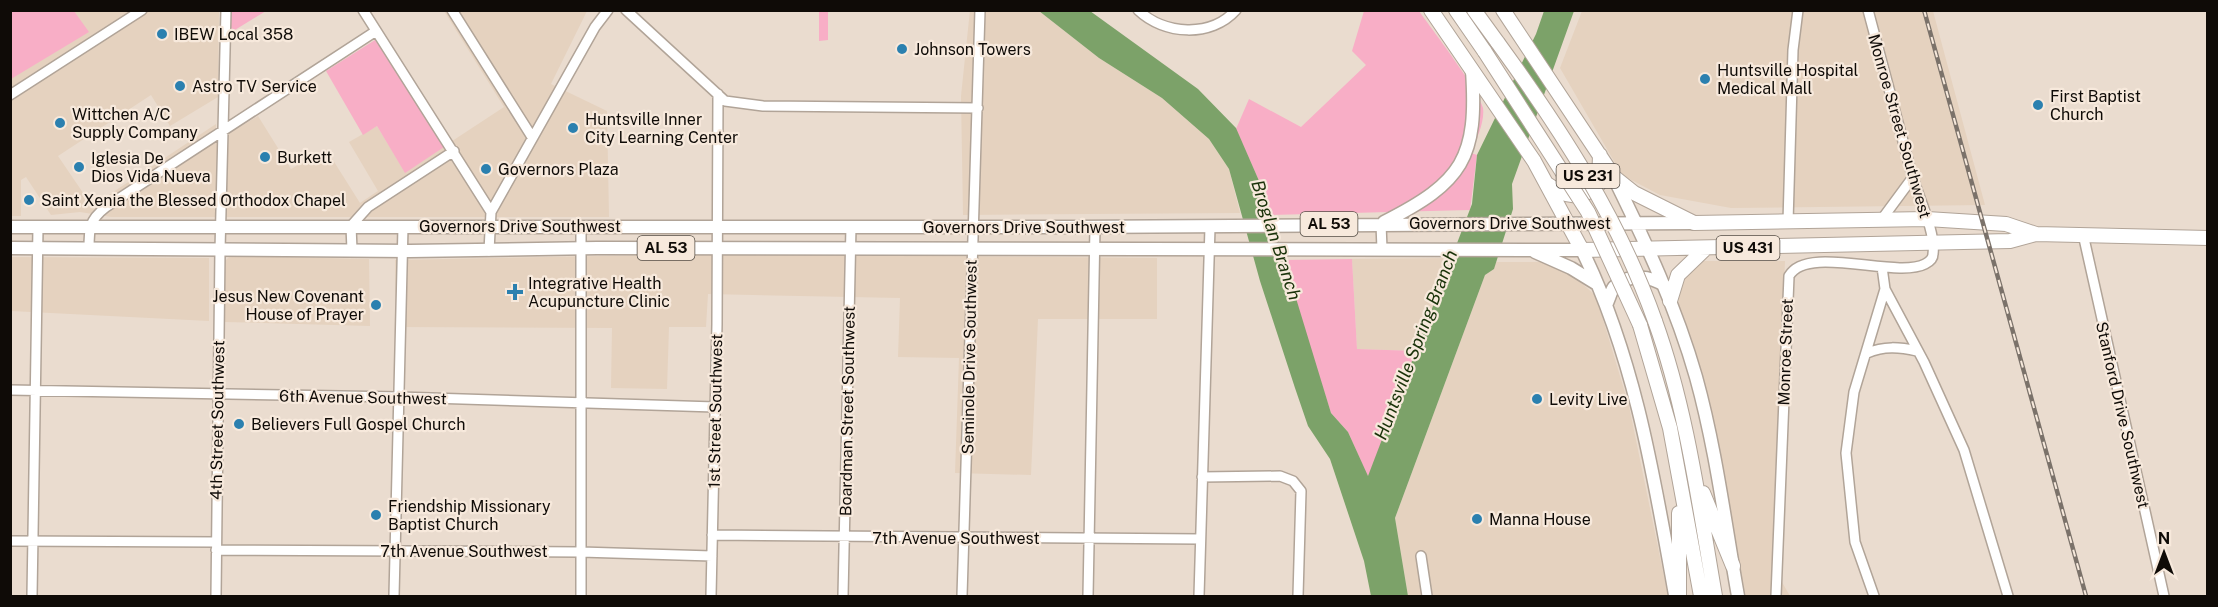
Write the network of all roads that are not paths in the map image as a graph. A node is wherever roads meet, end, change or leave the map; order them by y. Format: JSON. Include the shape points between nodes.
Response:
{"nodes":[{"id":1,"x":142,"y":10,"type":"edge"},
{"id":2,"x":226,"y":10,"type":"edge"},
{"id":3,"x":363,"y":10,"type":"edge"},
{"id":4,"x":452,"y":10,"type":"edge"},
{"id":5,"x":608,"y":10,"type":"edge"},
{"id":6,"x":626,"y":10,"type":"edge"},
{"id":7,"x":980,"y":10,"type":"edge"},
{"id":8,"x":1138,"y":10,"type":"edge"},
{"id":9,"x":1236,"y":10,"type":"edge"},
{"id":10,"x":1431,"y":10,"type":"edge"},
{"id":11,"x":1456,"y":10,"type":"edge"},
{"id":12,"x":1474,"y":10,"type":"edge"},
{"id":13,"x":1482,"y":10,"type":"edge"},
{"id":14,"x":1503,"y":10,"type":"edge"},
{"id":15,"x":1798,"y":10,"type":"edge"},
{"id":16,"x":1868,"y":10,"type":"edge"},
{"id":17,"x":376,"y":31,"type":"junction"},
{"id":18,"x":1496,"y":40,"type":"junction"},
{"id":19,"x":1472,"y":70,"type":"junction"},
{"id":20,"x":718,"y":94,"type":"junction"},
{"id":21,"x":10,"y":95,"type":"edge"},
{"id":22,"x":978,"y":108,"type":"junction"},
{"id":23,"x":222,"y":130,"type":"junction"},
{"id":24,"x":532,"y":136,"type":"junction"},
{"id":25,"x":454,"y":152,"type":"junction"},
{"id":26,"x":1600,"y":154,"type":"junction"},
{"id":27,"x":1614,"y":177,"type":"junction"},
{"id":28,"x":1913,"y":177,"type":"junction"},
{"id":29,"x":1545,"y":182,"type":"junction"},
{"id":30,"x":491,"y":212,"type":"junction"},
{"id":31,"x":1882,"y":219,"type":"junction"},
{"id":32,"x":1927,"y":219,"type":"junction"},
{"id":33,"x":1568,"y":222,"type":"junction"},
{"id":34,"x":1788,"y":222,"type":"junction"},
{"id":35,"x":1694,"y":223,"type":"junction"},
{"id":36,"x":1381,"y":224,"type":"junction"},
{"id":37,"x":1636,"y":224,"type":"junction"},
{"id":38,"x":220,"y":225,"type":"junction"},
{"id":39,"x":718,"y":225,"type":"junction"},
{"id":40,"x":10,"y":226,"type":"edge"},
{"id":41,"x":88,"y":226,"type":"junction"},
{"id":42,"x":351,"y":226,"type":"junction"},
{"id":43,"x":403,"y":226,"type":"junction"},
{"id":44,"x":581,"y":226,"type":"junction"},
{"id":45,"x":851,"y":226,"type":"junction"},
{"id":46,"x":38,"y":227,"type":"junction"},
{"id":47,"x":489,"y":227,"type":"junction"},
{"id":48,"x":972,"y":227,"type":"junction"},
{"id":49,"x":1095,"y":227,"type":"junction"},
{"id":50,"x":1210,"y":227,"type":"junction"},
{"id":51,"x":2036,"y":234,"type":"junction"},
{"id":52,"x":2083,"y":234,"type":"junction"},
{"id":53,"x":2208,"y":238,"type":"edge"},
{"id":54,"x":1932,"y":242,"type":"junction"},
{"id":55,"x":10,"y":248,"type":"edge"},
{"id":56,"x":718,"y":248,"type":"junction"},
{"id":57,"x":39,"y":249,"type":"junction"},
{"id":58,"x":89,"y":249,"type":"junction"},
{"id":59,"x":581,"y":249,"type":"junction"},
{"id":60,"x":851,"y":249,"type":"junction"},
{"id":61,"x":971,"y":249,"type":"junction"},
{"id":62,"x":1095,"y":249,"type":"junction"},
{"id":63,"x":1209,"y":249,"type":"junction"},
{"id":64,"x":1382,"y":249,"type":"junction"},
{"id":65,"x":1529,"y":249,"type":"junction"},
{"id":66,"x":1705,"y":249,"type":"junction"},
{"id":67,"x":220,"y":250,"type":"junction"},
{"id":68,"x":352,"y":250,"type":"junction"},
{"id":69,"x":402,"y":250,"type":"junction"},
{"id":70,"x":489,"y":250,"type":"junction"},
{"id":71,"x":1582,"y":250,"type":"junction"},
{"id":72,"x":1650,"y":250,"type":"junction"},
{"id":73,"x":1882,"y":267,"type":"junction"},
{"id":74,"x":1665,"y":286,"type":"junction"},
{"id":75,"x":1600,"y":287,"type":"junction"},
{"id":76,"x":1886,"y":289,"type":"junction"},
{"id":77,"x":1670,"y":301,"type":"junction"},
{"id":78,"x":1606,"y":305,"type":"junction"},
{"id":79,"x":1917,"y":351,"type":"junction"},
{"id":80,"x":1866,"y":353,"type":"junction"},
{"id":81,"x":10,"y":390,"type":"edge"},
{"id":82,"x":35,"y":390,"type":"junction"},
{"id":83,"x":218,"y":393,"type":"junction"},
{"id":84,"x":399,"y":397,"type":"junction"},
{"id":85,"x":583,"y":403,"type":"junction"},
{"id":86,"x":715,"y":407,"type":"junction"},
{"id":87,"x":1692,"y":462,"type":"junction"},
{"id":88,"x":1678,"y":472,"type":"junction"},
{"id":89,"x":1202,"y":477,"type":"junction"},
{"id":90,"x":712,"y":535,"type":"junction"},
{"id":91,"x":844,"y":537,"type":"junction"},
{"id":92,"x":964,"y":538,"type":"junction"},
{"id":93,"x":1090,"y":539,"type":"junction"},
{"id":94,"x":1200,"y":539,"type":"junction"},
{"id":95,"x":10,"y":541,"type":"edge"},
{"id":96,"x":33,"y":541,"type":"junction"},
{"id":97,"x":216,"y":546,"type":"junction"},
{"id":98,"x":394,"y":551,"type":"junction"},
{"id":99,"x":581,"y":552,"type":"junction"},
{"id":100,"x":712,"y":556,"type":"junction"},
{"id":101,"x":1421,"y":556,"type":"dead end"},
{"id":102,"x":1733,"y":566,"type":"junction"},
{"id":103,"x":32,"y":597,"type":"edge"},
{"id":104,"x":216,"y":597,"type":"edge"},
{"id":105,"x":394,"y":597,"type":"edge"},
{"id":106,"x":581,"y":597,"type":"edge"},
{"id":107,"x":711,"y":597,"type":"edge"},
{"id":108,"x":843,"y":597,"type":"edge"},
{"id":109,"x":962,"y":597,"type":"edge"},
{"id":110,"x":1088,"y":597,"type":"edge"},
{"id":111,"x":1199,"y":597,"type":"edge"},
{"id":112,"x":1298,"y":597,"type":"edge"},
{"id":113,"x":1427,"y":597,"type":"edge"},
{"id":114,"x":1677,"y":597,"type":"edge"},
{"id":115,"x":1701,"y":597,"type":"edge"},
{"id":116,"x":1714,"y":597,"type":"edge"},
{"id":117,"x":1738,"y":597,"type":"edge"},
{"id":118,"x":1776,"y":597,"type":"edge"},
{"id":119,"x":1874,"y":597,"type":"edge"},
{"id":120,"x":2008,"y":597,"type":"edge"},
{"id":121,"x":2164,"y":597,"type":"edge"}],
"edges":[{"from":1,"to":21,"type":"street"},
{"from":2,"to":23,"type":"street","name":"4th Street Southwest"},
{"from":3,"to":17,"type":"street"},
{"from":4,"to":24,"type":"street"},
{"from":5,"to":24,"type":"street"},
{"from":6,"to":20,"type":"street"},
{"from":7,"to":22,"type":"street","name":"Seminole Drive Southwest"},
{"from":8,"to":9,"type":"street","via":[[1171,30],[1226,21]]},
{"from":10,"to":19,"type":"highway"},
{"from":11,"to":88,"type":"highway","number":"US 231","bridge":true,"via":[[1588,212],[1640,325],[1663,398]]},
{"from":12,"to":18,"type":"highway","number":"US 231"},
{"from":13,"to":18,"type":"highway"},
{"from":14,"to":26,"type":"highway","number":"US 431"},
{"from":15,"to":34,"type":"street","via":[[1793,50]]},
{"from":16,"to":28,"type":"street","name":"Monroe Street Southwest"},
{"from":17,"to":23,"type":"street"},
{"from":17,"to":25,"type":"street"},
{"from":18,"to":87,"type":"highway","number":"US 231","bridge":true,"via":[[1588,175],[1631,257],[1680,400]]},
{"from":19,"to":29,"type":"highway"},
{"from":19,"to":36,"type":"main road","via":[[1474,123],[1466,155],[1444,184],[1427,198]]},
{"from":20,"to":22,"type":"street","via":[[725,101],[763,106]]},
{"from":20,"to":39,"type":"street","name":"1st Street Southwest"},
{"from":22,"to":48,"type":"street","name":"Seminole Drive Southwest"},
{"from":23,"to":38,"type":"street","name":"4th Street Southwest"},
{"from":23,"to":41,"type":"street","via":[[106,207]]},
{"from":24,"to":30,"type":"street"},
{"from":25,"to":30,"type":"street"},
{"from":25,"to":42,"type":"street","via":[[368,207]]},
{"from":26,"to":27,"type":"highway","number":"US 431"},
{"from":26,"to":29,"type":"highway","via":[[1599,184],[1590,192],[1573,197]]},
{"from":27,"to":35,"type":"highway","number":"US 431","via":[[1634,193]]},
{"from":27,"to":37,"type":"main road"},
{"from":28,"to":31,"type":"street"},
{"from":28,"to":32,"type":"street","name":"Monroe Street Southwest"},
{"from":29,"to":33,"type":"highway"},
{"from":30,"to":47,"type":"street"},
{"from":31,"to":32,"type":"highway","name":"Governors Drive Southwest","number":"US 431"},
{"from":31,"to":34,"type":"highway","name":"Governors Drive Southwest","number":"US 431"},
{"from":32,"to":51,"type":"highway","name":"Governors Drive Southwest","number":"US 431","via":[[2006,224]]},
{"from":32,"to":54,"type":"street","name":"Monroe Street Southwest"},
{"from":33,"to":36,"type":"main road","name":"Governors Drive Southwest","number":"AL 53"},
{"from":33,"to":37,"type":"main road","name":"Governors Drive Southwest","number":"AL 53"},
{"from":33,"to":71,"type":"highway"},
{"from":34,"to":35,"type":"highway","name":"Governors Drive Southwest","number":"US 431"},
{"from":35,"to":37,"type":"main road","name":"Governors Drive Southwest"},
{"from":36,"to":50,"type":"main road","name":"Governors Drive Southwest","number":"AL 53"},
{"from":36,"to":64,"type":"street"},
{"from":37,"to":72,"type":"main road"},
{"from":38,"to":41,"type":"main road","name":"Governors Drive Southwest","number":"AL 53"},
{"from":38,"to":42,"type":"main road","name":"Governors Drive Southwest","number":"AL 53"},
{"from":38,"to":67,"type":"street","name":"4th Street Southwest"},
{"from":39,"to":44,"type":"main road","name":"Governors Drive Southwest","number":"AL 53"},
{"from":39,"to":45,"type":"main road","name":"Governors Drive Southwest","number":"AL 53"},
{"from":39,"to":56,"type":"street","name":"1st Street Southwest"},
{"from":40,"to":46,"type":"main road","name":"Governors Drive Southwest","number":"AL 53"},
{"from":41,"to":46,"type":"main road","name":"Governors Drive Southwest","number":"AL 53"},
{"from":41,"to":58,"type":"street"},
{"from":42,"to":43,"type":"main road","name":"Governors Drive Southwest","number":"AL 53"},
{"from":42,"to":68,"type":"street"},
{"from":43,"to":47,"type":"main road","name":"Governors Drive Southwest","number":"AL 53"},
{"from":43,"to":69,"type":"street"},
{"from":44,"to":47,"type":"main road","name":"Governors Drive Southwest","number":"AL 53"},
{"from":44,"to":59,"type":"street"},
{"from":45,"to":48,"type":"main road","name":"Governors Drive Southwest","number":"AL 53"},
{"from":45,"to":60,"type":"street","name":"Boardman Street Southwest"},
{"from":46,"to":57,"type":"street"},
{"from":47,"to":70,"type":"street"},
{"from":48,"to":49,"type":"main road","name":"Governors Drive Southwest","number":"AL 53"},
{"from":48,"to":61,"type":"street","name":"Seminole Drive Southwest"},
{"from":49,"to":50,"type":"main road","name":"Governors Drive Southwest","number":"AL 53"},
{"from":49,"to":62,"type":"street"},
{"from":50,"to":63,"type":"street"},
{"from":51,"to":52,"type":"highway","name":"Governors Drive Southwest","number":"US 431"},
{"from":51,"to":54,"type":"highway","name":"Governors Drive Southwest","number":"US 431","via":[[2010,241]]},
{"from":52,"to":53,"type":"highway","name":"Governors Drive Southwest","number":"US 431"},
{"from":52,"to":121,"type":"street","name":"Stanford Drive Southwest"},
{"from":54,"to":66,"type":"highway","name":"Governors Drive Southwest","number":"US 431"},
{"from":54,"to":73,"type":"street","name":"Monroe Street","via":[[1934,255],[1922,266]]},
{"from":55,"to":57,"type":"main road","name":"Governors Drive Southwest","number":"AL 53"},
{"from":56,"to":59,"type":"main road","name":"Governors Drive Southwest","number":"AL 53"},
{"from":56,"to":60,"type":"main road","name":"Governors Drive Southwest","number":"AL 53"},
{"from":56,"to":86,"type":"street","name":"1st Street Southwest"},
{"from":57,"to":58,"type":"main road","name":"Governors Drive Southwest","number":"AL 53"},
{"from":57,"to":82,"type":"street"},
{"from":58,"to":67,"type":"main road","name":"Governors Drive Southwest","number":"AL 53"},
{"from":59,"to":70,"type":"main road","name":"Governors Drive Southwest","number":"AL 53"},
{"from":59,"to":85,"type":"street"},
{"from":60,"to":61,"type":"main road","name":"Governors Drive Southwest","number":"AL 53"},
{"from":60,"to":91,"type":"street","name":"Boardman Street Southwest"},
{"from":61,"to":62,"type":"main road","name":"Governors Drive Southwest","number":"AL 53"},
{"from":61,"to":92,"type":"street","name":"Seminole Drive Southwest"},
{"from":62,"to":63,"type":"main road","name":"Governors Drive Southwest","number":"AL 53"},
{"from":62,"to":93,"type":"street"},
{"from":63,"to":64,"type":"main road","name":"Governors Drive Southwest","number":"AL 53"},
{"from":63,"to":89,"type":"street"},
{"from":64,"to":65,"type":"main road","name":"Governors Drive Southwest","number":"AL 53"},
{"from":65,"to":71,"type":"main road","name":"Governors Drive Southwest"},
{"from":65,"to":75,"type":"main road"},
{"from":66,"to":72,"type":"highway","name":"Governors Drive Southwest","number":"US 431"},
{"from":66,"to":77,"type":"highway","via":[[1678,275]]},
{"from":67,"to":68,"type":"main road","name":"Governors Drive Southwest","number":"AL 53"},
{"from":67,"to":83,"type":"street","name":"4th Street Southwest"},
{"from":68,"to":69,"type":"main road","name":"Governors Drive Southwest","number":"AL 53"},
{"from":69,"to":70,"type":"main road","name":"Governors Drive Southwest","number":"AL 53"},
{"from":69,"to":84,"type":"street"},
{"from":71,"to":72,"type":"highway","name":"Governors Drive Southwest","number":"US 431"},
{"from":71,"to":75,"type":"main road"},
{"from":72,"to":74,"type":"main road"},
{"from":73,"to":76,"type":"street"},
{"from":73,"to":118,"type":"street","name":"Monroe Street","via":[[1859,262],[1804,265],[1790,276]]},
{"from":74,"to":77,"type":"main road"},
{"from":74,"to":78,"type":"main road","via":[[1651,278],[1628,279],[1613,288]]},
{"from":75,"to":78,"type":"main road"},
{"from":76,"to":79,"type":"street"},
{"from":76,"to":80,"type":"street"},
{"from":77,"to":102,"type":"main road","via":[[1696,378]]},
{"from":78,"to":114,"type":"main road","via":[[1636,394]]},
{"from":79,"to":80,"type":"street","via":[[1900,347]]},
{"from":79,"to":120,"type":"street","via":[[1964,450]]},
{"from":80,"to":119,"type":"street","via":[[1854,392],[1846,453],[1855,542]]},
{"from":81,"to":82,"type":"street","name":"6th Avenue Southwest"},
{"from":82,"to":83,"type":"street","name":"6th Avenue Southwest"},
{"from":82,"to":96,"type":"street"},
{"from":83,"to":84,"type":"street","name":"6th Avenue Southwest"},
{"from":83,"to":97,"type":"street","name":"4th Street Southwest"},
{"from":84,"to":85,"type":"street","name":"6th Avenue Southwest"},
{"from":84,"to":98,"type":"street"},
{"from":85,"to":86,"type":"street","name":"6th Avenue Southwest"},
{"from":85,"to":99,"type":"street"},
{"from":86,"to":90,"type":"street","name":"1st Street Southwest"},
{"from":87,"to":102,"type":"highway"},
{"from":87,"to":116,"type":"highway","number":"US 231"},
{"from":88,"to":114,"type":"highway"},
{"from":88,"to":115,"type":"highway","number":"US 231"},
{"from":89,"to":94,"type":"street"},
{"from":89,"to":112,"type":"street","via":[[1280,476],[1293,481],[1300,491]]},
{"from":90,"to":91,"type":"street","name":"7th Avenue Southwest"},
{"from":90,"to":100,"type":"street","name":"1st Street Southwest"},
{"from":91,"to":92,"type":"street","name":"7th Avenue Southwest"},
{"from":91,"to":108,"type":"street","name":"Boardman Street Southwest"},
{"from":92,"to":93,"type":"street","name":"7th Avenue Southwest"},
{"from":92,"to":109,"type":"street","name":"Seminole Drive Southwest"},
{"from":93,"to":94,"type":"street","name":"7th Avenue Southwest"},
{"from":93,"to":110,"type":"street"},
{"from":94,"to":111,"type":"street"},
{"from":95,"to":96,"type":"street","name":"7th Avenue Southwest"},
{"from":96,"to":97,"type":"street","name":"7th Avenue Southwest"},
{"from":96,"to":103,"type":"street"},
{"from":97,"to":98,"type":"street","name":"7th Avenue Southwest"},
{"from":97,"to":104,"type":"street","name":"4th Street Southwest"},
{"from":98,"to":99,"type":"street","name":"7th Avenue Southwest"},
{"from":98,"to":105,"type":"street"},
{"from":99,"to":100,"type":"street","name":"7th Avenue Southwest"},
{"from":99,"to":106,"type":"street"},
{"from":100,"to":107,"type":"street","name":"1st Street Southwest"},
{"from":101,"to":113,"type":"street"},
{"from":102,"to":117,"type":"main road"}]}
